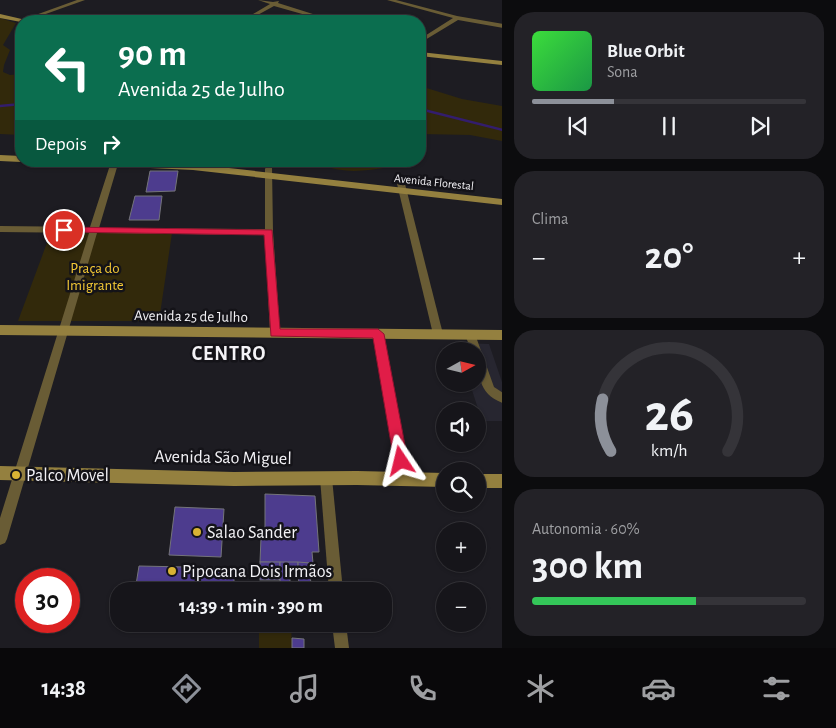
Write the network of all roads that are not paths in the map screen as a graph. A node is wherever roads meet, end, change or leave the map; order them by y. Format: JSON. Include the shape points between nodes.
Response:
{"nodes":[{"id":1,"x":82,"y":0,"type":"edge"},
{"id":2,"x":261,"y":0,"type":"edge"},
{"id":3,"x":280,"y":0,"type":"edge"},
{"id":4,"x":390,"y":0,"type":"edge"},
{"id":5,"x":274,"y":4,"type":"junction"},
{"id":6,"x":40,"y":15,"type":"edge"},
{"id":7,"x":255,"y":15,"type":"edge"},
{"id":8,"x":312,"y":15,"type":"edge"},
{"id":9,"x":0,"y":16,"type":"edge"},
{"id":10,"x":457,"y":18,"type":"junction"},
{"id":11,"x":15,"y":19,"type":"edge"},
{"id":12,"x":502,"y":26,"type":"edge"},
{"id":13,"x":426,"y":36,"type":"edge"},
{"id":14,"x":426,"y":55,"type":"edge"},
{"id":15,"x":502,"y":63,"type":"edge"},
{"id":16,"x":0,"y":152,"type":"edge"},
{"id":17,"x":15,"y":153,"type":"edge"},
{"id":18,"x":0,"y":158,"type":"edge"},
{"id":19,"x":15,"y":159,"type":"edge"},
{"id":20,"x":113,"y":167,"type":"edge"},
{"id":21,"x":193,"y":167,"type":"edge"},
{"id":22,"x":234,"y":167,"type":"edge"},
{"id":23,"x":269,"y":172,"type":"junction"},
{"id":24,"x":401,"y":187,"type":"junction"},
{"id":25,"x":502,"y":195,"type":"edge"},
{"id":26,"x":502,"y":202,"type":"edge"},
{"id":27,"x":0,"y":229,"type":"edge"},
{"id":28,"x":93,"y":230,"type":"junction"},
{"id":29,"x":269,"y":232,"type":"junction"},
{"id":30,"x":0,"y":330,"type":"edge"},
{"id":31,"x":62,"y":331,"type":"junction"},
{"id":32,"x":275,"y":334,"type":"junction"},
{"id":33,"x":378,"y":334,"type":"junction"},
{"id":34,"x":438,"y":334,"type":"junction"},
{"id":35,"x":470,"y":334,"type":"junction"},
{"id":36,"x":502,"y":335,"type":"edge"},
{"id":37,"x":473,"y":342,"type":"edge"},
{"id":38,"x":486,"y":380,"type":"edge"},
{"id":39,"x":502,"y":399,"type":"edge"},
{"id":40,"x":0,"y":473,"type":"edge"},
{"id":41,"x":19,"y":473,"type":"junction"},
{"id":42,"x":326,"y":478,"type":"junction"},
{"id":43,"x":404,"y":480,"type":"junction"},
{"id":44,"x":436,"y":480,"type":"edge"},
{"id":45,"x":486,"y":480,"type":"edge"},
{"id":46,"x":502,"y":481,"type":"edge"},
{"id":47,"x":0,"y":539,"type":"edge"},
{"id":48,"x":335,"y":582,"type":"edge"},
{"id":49,"x":340,"y":632,"type":"edge"},
{"id":50,"x":342,"y":648,"type":"edge"}],
"edges":[{"from":1,"to":6,"type":"street"},
{"from":2,"to":5,"type":"street"},
{"from":3,"to":5,"type":"street"},
{"from":4,"to":10,"type":"street"},
{"from":5,"to":7,"type":"street"},
{"from":5,"to":8,"type":"street"},
{"from":9,"to":11,"type":"main road"},
{"from":10,"to":12,"type":"street"},
{"from":10,"to":13,"type":"street"},
{"from":14,"to":15,"type":"main road"},
{"from":16,"to":17,"type":"main road"},
{"from":18,"to":19,"type":"main road"},
{"from":20,"to":28,"type":"street"},
{"from":21,"to":23,"type":"main road","name":"Avenida Florestal"},
{"from":22,"to":23,"type":"main road","name":"Avenida Florestal"},
{"from":23,"to":24,"type":"main road","name":"Avenida Florestal"},
{"from":23,"to":29,"type":"street"},
{"from":24,"to":25,"type":"main road","name":"Avenida Florestal"},
{"from":24,"to":26,"type":"main road","name":"Avenida Florestal"},
{"from":24,"to":34,"type":"street"},
{"from":27,"to":28,"type":"street"},
{"from":28,"to":29,"type":"street"},
{"from":28,"to":31,"type":"street"},
{"from":29,"to":32,"type":"street"},
{"from":30,"to":31,"type":"main road","name":"Avenida 25 de Julho"},
{"from":31,"to":32,"type":"main road","name":"Avenida 25 de Julho"},
{"from":31,"to":41,"type":"street"},
{"from":32,"to":33,"type":"main road","name":"Avenida 25 de Julho"},
{"from":33,"to":34,"type":"main road","name":"Avenida 25 de Julho"},
{"from":33,"to":43,"type":"street"},
{"from":34,"to":35,"type":"main road","name":"Avenida 25 de Julho"},
{"from":35,"to":36,"type":"main road","name":"Avenida 25 de Julho"},
{"from":35,"to":37,"type":"street"},
{"from":38,"to":39,"type":"street","via":[[489,390]]},
{"from":40,"to":41,"type":"main road","name":"Avenida São Miguel"},
{"from":41,"to":42,"type":"main road","name":"Avenida São Miguel"},
{"from":41,"to":47,"type":"street"},
{"from":42,"to":43,"type":"main road","name":"Avenida São Miguel"},
{"from":42,"to":48,"type":"street"},
{"from":43,"to":44,"type":"main road","name":"Avenida São Miguel"},
{"from":45,"to":46,"type":"main road"},
{"from":49,"to":50,"type":"street"}]}
